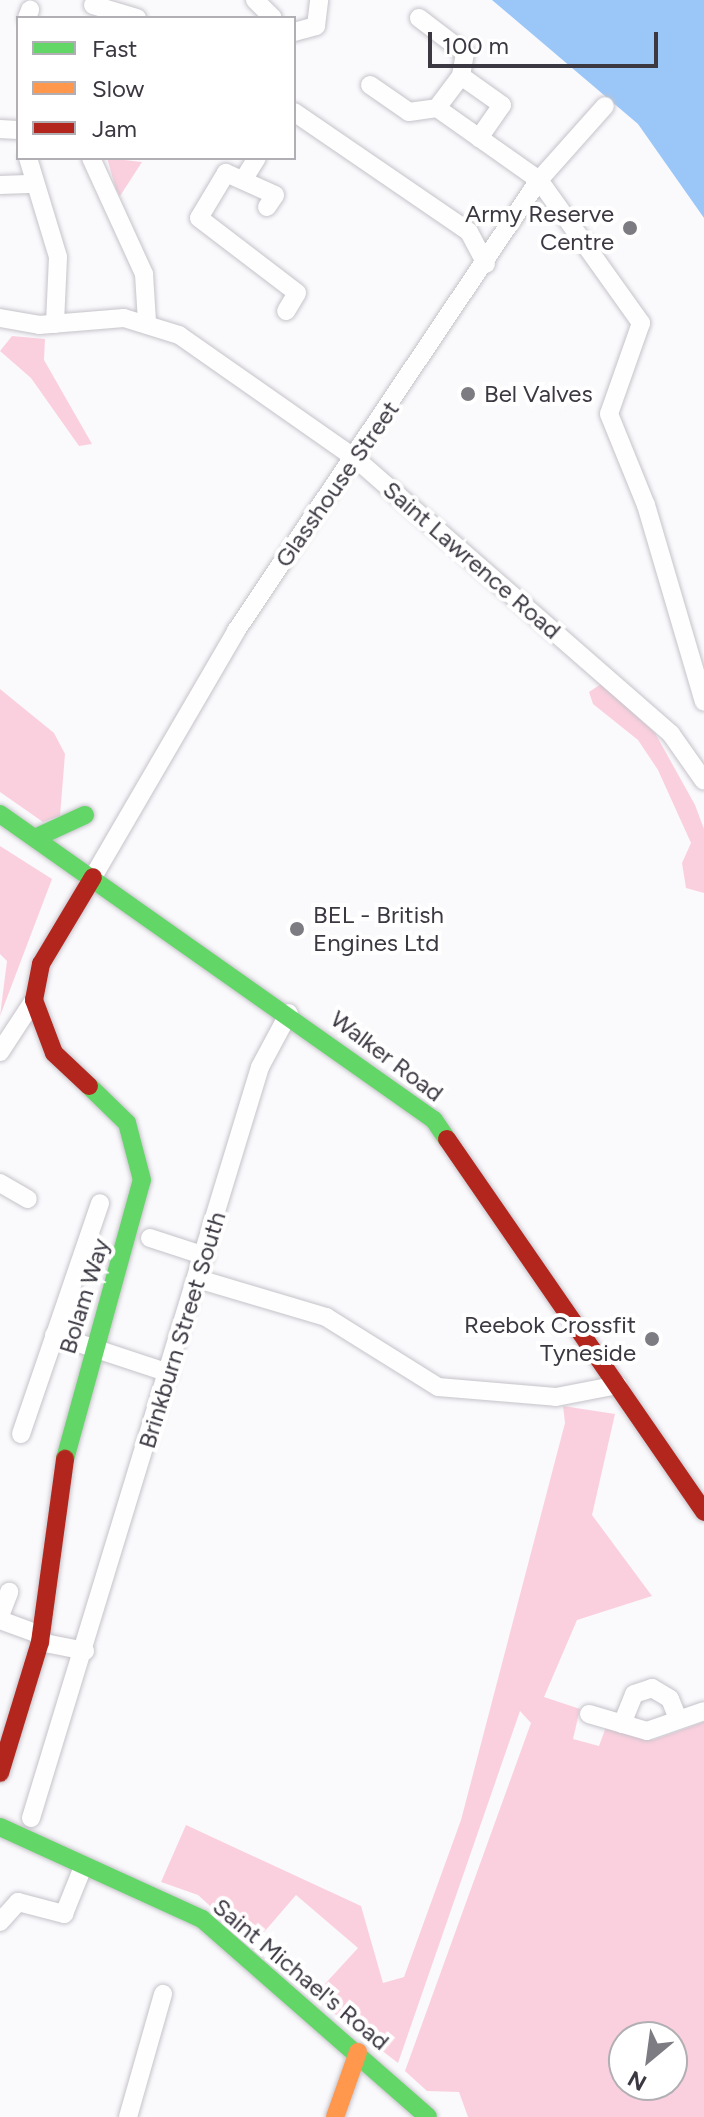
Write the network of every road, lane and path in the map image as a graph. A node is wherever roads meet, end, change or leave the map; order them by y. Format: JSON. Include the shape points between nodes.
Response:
{"nodes":[{"id":1,"x":255,"y":0,"type":"edge"},
{"id":2,"x":319,"y":0,"type":"edge"},
{"id":3,"x":93,"y":8,"type":"edge"},
{"id":4,"x":128,"y":16,"type":"edge"},
{"id":5,"x":271,"y":16,"type":"edge"},
{"id":6,"x":419,"y":18,"type":"dead end"},
{"id":7,"x":296,"y":32,"type":"edge"},
{"id":8,"x":461,"y":76,"type":"junction"},
{"id":9,"x":370,"y":85,"type":"dead end"},
{"id":10,"x":605,"y":106,"type":"dead end"},
{"id":11,"x":437,"y":108,"type":"junction"},
{"id":12,"x":296,"y":113,"type":"edge"},
{"id":13,"x":479,"y":138,"type":"junction"},
{"id":14,"x":29,"y":160,"type":"edge"},
{"id":15,"x":92,"y":160,"type":"edge"},
{"id":16,"x":256,"y":160,"type":"edge"},
{"id":17,"x":245,"y":177,"type":"junction"},
{"id":18,"x":539,"y":180,"type":"junction"},
{"id":19,"x":35,"y":184,"type":"junction"},
{"id":20,"x":0,"y":185,"type":"edge"},
{"id":21,"x":267,"y":207,"type":"dead end"},
{"id":22,"x":486,"y":264,"type":"junction"},
{"id":23,"x":286,"y":311,"type":"dead end"},
{"id":24,"x":0,"y":318,"type":"edge"},
{"id":25,"x":147,"y":322,"type":"junction"},
{"id":26,"x":55,"y":324,"type":"junction"},
{"id":27,"x":356,"y":459,"type":"junction"},
{"id":28,"x":704,"y":702,"type":"edge"},
{"id":29,"x":704,"y":781,"type":"edge"},
{"id":30,"x":0,"y":814,"type":"edge"},
{"id":31,"x":85,"y":815,"type":"dead end"},
{"id":32,"x":35,"y":838,"type":"junction"},
{"id":33,"x":93,"y":877,"type":"junction"},
{"id":34,"x":34,"y":1000,"type":"junction"},
{"id":35,"x":289,"y":1013,"type":"junction"},
{"id":36,"x":1,"y":1050,"type":"edge"},
{"id":37,"x":0,"y":1183,"type":"edge"},
{"id":38,"x":28,"y":1199,"type":"dead end"},
{"id":39,"x":100,"y":1203,"type":"dead end"},
{"id":40,"x":150,"y":1238,"type":"dead end"},
{"id":41,"x":205,"y":1256,"type":"junction"},
{"id":42,"x":198,"y":1279,"type":"junction"},
{"id":43,"x":54,"y":1335,"type":"junction"},
{"id":44,"x":93,"y":1349,"type":"junction"},
{"id":45,"x":169,"y":1373,"type":"junction"},
{"id":46,"x":618,"y":1385,"type":"junction"},
{"id":47,"x":21,"y":1434,"type":"dead end"},
{"id":48,"x":704,"y":1512,"type":"edge"},
{"id":49,"x":9,"y":1592,"type":"dead end"},
{"id":50,"x":0,"y":1618,"type":"edge"},
{"id":51,"x":40,"y":1638,"type":"junction"},
{"id":52,"x":85,"y":1651,"type":"junction"},
{"id":53,"x":704,"y":1711,"type":"edge"},
{"id":54,"x":589,"y":1714,"type":"dead end"},
{"id":55,"x":678,"y":1719,"type":"junction"},
{"id":56,"x":622,"y":1724,"type":"junction"},
{"id":57,"x":0,"y":1773,"type":"edge"},
{"id":58,"x":31,"y":1818,"type":"dead end"},
{"id":59,"x":0,"y":1827,"type":"edge"},
{"id":60,"x":83,"y":1867,"type":"junction"},
{"id":61,"x":0,"y":1922,"type":"edge"},
{"id":62,"x":163,"y":1994,"type":"dead end"},
{"id":63,"x":358,"y":2052,"type":"junction"},
{"id":64,"x":426,"y":2115,"type":"edge"},
{"id":65,"x":128,"y":2117,"type":"edge"},
{"id":66,"x":335,"y":2117,"type":"edge"}],
"edges":[{"from":1,"to":5,"type":"street"},
{"from":2,"to":7,"type":"street","via":[[314,29]]},
{"from":3,"to":4,"type":"street"},
{"from":6,"to":8,"type":"street","via":[[465,53]]},
{"from":8,"to":11,"type":"street"},
{"from":8,"to":13,"type":"street","via":[[502,105]]},
{"from":9,"to":11,"type":"street","via":[[409,112]]},
{"from":10,"to":18,"type":"street","name":"Glasshouse Street"},
{"from":11,"to":13,"type":"street"},
{"from":12,"to":22,"type":"street","via":[[469,232]]},
{"from":13,"to":18,"type":"street"},
{"from":14,"to":19,"type":"street"},
{"from":15,"to":25,"type":"street","via":[[144,274]]},
{"from":16,"to":17,"type":"street"},
{"from":17,"to":21,"type":"street","via":[[275,195]]},
{"from":17,"to":23,"type":"street","via":[[221,177],[200,206],[201,224],[300,288]]},
{"from":18,"to":22,"type":"street","name":"Glasshouse Street"},
{"from":18,"to":28,"type":"street","via":[[641,323],[609,414],[646,505]]},
{"from":19,"to":20,"type":"street"},
{"from":19,"to":26,"type":"street","via":[[58,257]]},
{"from":22,"to":27,"type":"street","name":"Glasshouse Street"},
{"from":24,"to":26,"type":"street","name":"Saint Lawrence Road"},
{"from":25,"to":26,"type":"street","name":"Saint Lawrence Road"},
{"from":25,"to":27,"type":"street","name":"Saint Lawrence Road","via":[[179,335]]},
{"from":27,"to":29,"type":"street","name":"Saint Lawrence Road","via":[[671,734]]},
{"from":27,"to":33,"type":"street","name":"Glasshouse Street","via":[[236,631]]},
{"from":30,"to":32,"type":"street","name":"Walker Road"},
{"from":31,"to":32,"type":"street"},
{"from":32,"to":33,"type":"street","name":"Walker Road"},
{"from":33,"to":34,"type":"street","via":[[41,964]]},
{"from":33,"to":35,"type":"street","name":"Walker Road"},
{"from":34,"to":36,"type":"street"},
{"from":34,"to":44,"type":"street","name":"Bolam Way","via":[[54,1053],[119,1110],[139,1150],[139,1199]]},
{"from":35,"to":41,"type":"street","name":"Brinkburn Street South","via":[[260,1067]]},
{"from":35,"to":46,"type":"street","name":"Walker Road","via":[[434,1120]]},
{"from":37,"to":38,"type":"street"},
{"from":39,"to":43,"type":"street"},
{"from":40,"to":41,"type":"street"},
{"from":41,"to":42,"type":"street","name":"Brinkburn Street South"},
{"from":42,"to":45,"type":"street","name":"Brinkburn Street South"},
{"from":42,"to":46,"type":"street","via":[[326,1317],[438,1387],[556,1397]]},
{"from":43,"to":44,"type":"street"},
{"from":43,"to":47,"type":"street"},
{"from":44,"to":45,"type":"street"},
{"from":44,"to":51,"type":"street","name":"Bolam Way","via":[[66,1448]]},
{"from":45,"to":52,"type":"street","name":"Brinkburn Street South"},
{"from":46,"to":48,"type":"street","name":"Walker Road"},
{"from":49,"to":50,"type":"street"},
{"from":50,"to":51,"type":"street"},
{"from":51,"to":52,"type":"street"},
{"from":51,"to":57,"type":"street","name":"Bolam Way"},
{"from":52,"to":58,"type":"street","name":"Brinkburn Street South"},
{"from":53,"to":55,"type":"street"},
{"from":54,"to":56,"type":"street"},
{"from":55,"to":56,"type":"street","via":[[647,1731]]},
{"from":55,"to":56,"type":"street","via":[[670,1699],[652,1688],[634,1694]]},
{"from":59,"to":60,"type":"street","name":"Saint Michael's Road"},
{"from":60,"to":61,"type":"street","via":[[64,1914],[18,1902]]},
{"from":60,"to":63,"type":"street","name":"Saint Michael's Road","via":[[202,1919]]},
{"from":62,"to":65,"type":"street"},
{"from":63,"to":64,"type":"street","name":"Saint Michael's Road"},
{"from":63,"to":66,"type":"street"}]}
